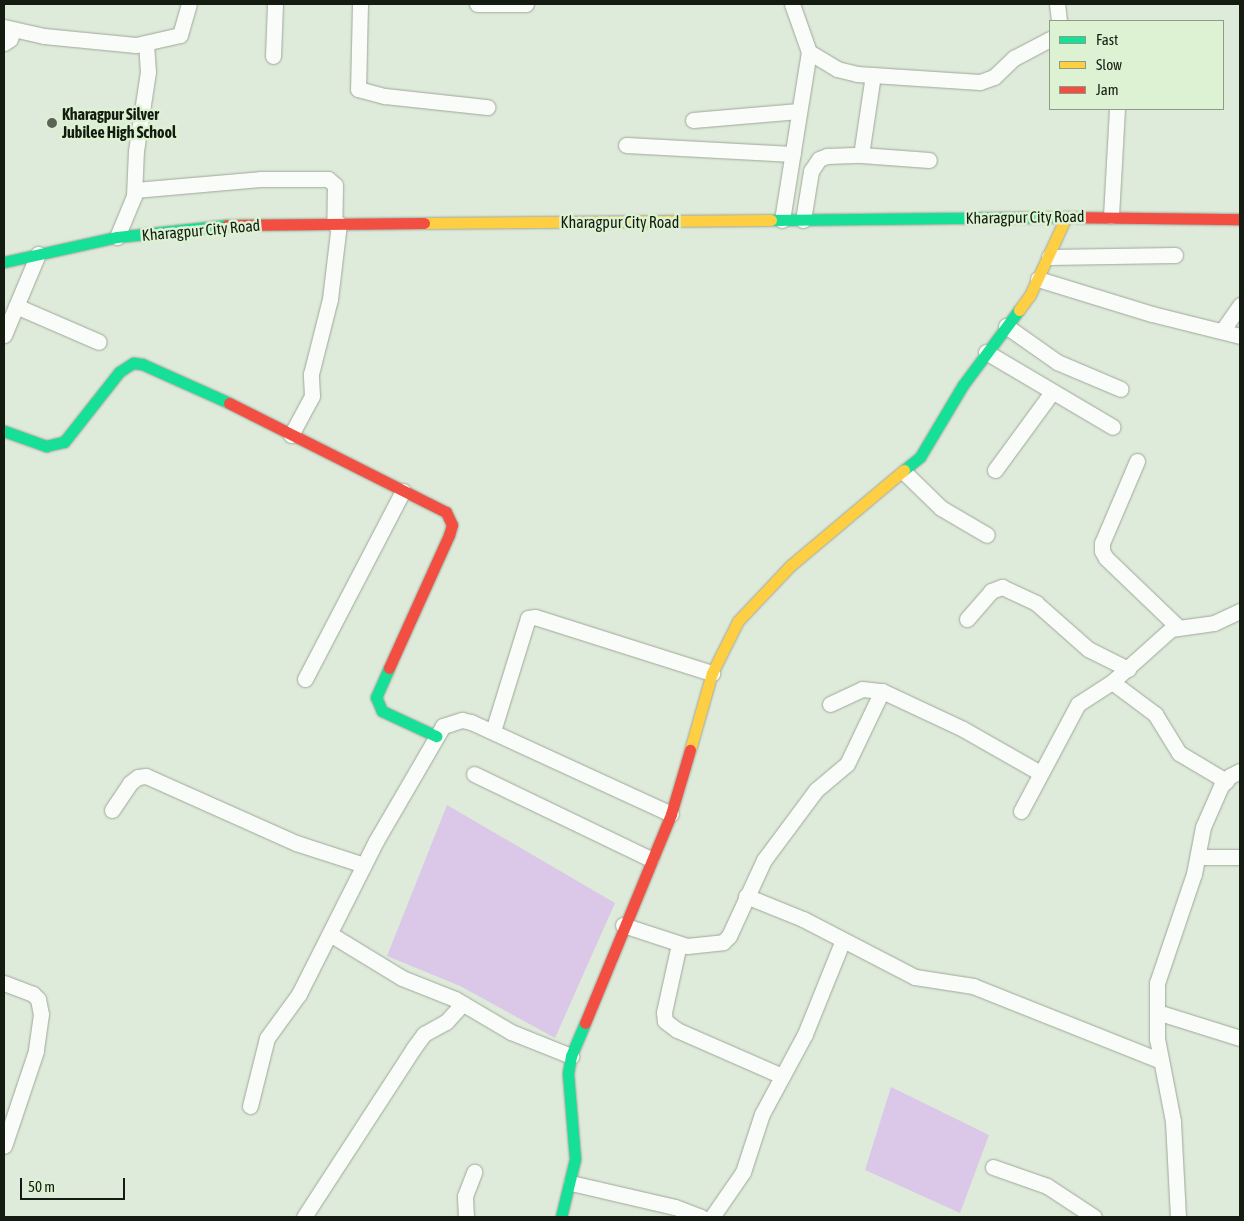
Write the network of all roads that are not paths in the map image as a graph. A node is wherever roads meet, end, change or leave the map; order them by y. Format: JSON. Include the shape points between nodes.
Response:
{"nodes":[{"id":1,"x":189,"y":4,"type":"edge"},
{"id":2,"x":275,"y":4,"type":"edge"},
{"id":3,"x":360,"y":4,"type":"edge"},
{"id":4,"x":477,"y":4,"type":"edge"},
{"id":5,"x":526,"y":4,"type":"edge"},
{"id":6,"x":792,"y":4,"type":"edge"},
{"id":7,"x":1057,"y":4,"type":"edge"},
{"id":8,"x":1059,"y":20,"type":"edge"},
{"id":9,"x":8,"y":28,"type":"edge"},
{"id":10,"x":1049,"y":40,"type":"edge"},
{"id":11,"x":4,"y":43,"type":"edge"},
{"id":12,"x":146,"y":44,"type":"junction"},
{"id":13,"x":809,"y":52,"type":"junction"},
{"id":14,"x":273,"y":56,"type":"dead end"},
{"id":15,"x":873,"y":75,"type":"junction"},
{"id":16,"x":487,"y":106,"type":"dead end"},
{"id":17,"x":1117,"y":110,"type":"edge"},
{"id":18,"x":799,"y":111,"type":"junction"},
{"id":19,"x":693,"y":120,"type":"dead end"},
{"id":20,"x":626,"y":145,"type":"dead end"},
{"id":21,"x":793,"y":154,"type":"junction"},
{"id":22,"x":862,"y":155,"type":"junction"},
{"id":23,"x":929,"y":160,"type":"dead end"},
{"id":24,"x":135,"y":190,"type":"junction"},
{"id":25,"x":1111,"y":216,"type":"junction"},
{"id":26,"x":1066,"y":217,"type":"junction"},
{"id":27,"x":1240,"y":219,"type":"edge"},
{"id":28,"x":782,"y":220,"type":"junction"},
{"id":29,"x":802,"y":220,"type":"junction"},
{"id":30,"x":337,"y":224,"type":"junction"},
{"id":31,"x":117,"y":237,"type":"junction"},
{"id":32,"x":38,"y":254,"type":"junction"},
{"id":33,"x":1175,"y":255,"type":"dead end"},
{"id":34,"x":1049,"y":256,"type":"junction"},
{"id":35,"x":4,"y":262,"type":"edge"},
{"id":36,"x":1038,"y":279,"type":"junction"},
{"id":37,"x":1240,"y":305,"type":"edge"},
{"id":38,"x":16,"y":306,"type":"junction"},
{"id":39,"x":1006,"y":326,"type":"junction"},
{"id":40,"x":1222,"y":331,"type":"junction"},
{"id":41,"x":4,"y":335,"type":"edge"},
{"id":42,"x":1240,"y":336,"type":"edge"},
{"id":43,"x":99,"y":342,"type":"dead end"},
{"id":44,"x":986,"y":352,"type":"junction"},
{"id":45,"x":1121,"y":389,"type":"dead end"},
{"id":46,"x":1052,"y":392,"type":"junction"},
{"id":47,"x":1113,"y":428,"type":"dead end"},
{"id":48,"x":4,"y":431,"type":"edge"},
{"id":49,"x":291,"y":434,"type":"junction"},
{"id":50,"x":1137,"y":461,"type":"dead end"},
{"id":51,"x":995,"y":470,"type":"dead end"},
{"id":52,"x":905,"y":473,"type":"junction"},
{"id":53,"x":403,"y":491,"type":"junction"},
{"id":54,"x":987,"y":534,"type":"dead end"},
{"id":55,"x":1240,"y":611,"type":"edge"},
{"id":56,"x":967,"y":619,"type":"dead end"},
{"id":57,"x":1178,"y":628,"type":"junction"},
{"id":58,"x":1128,"y":669,"type":"junction"},
{"id":59,"x":712,"y":673,"type":"junction"},
{"id":60,"x":304,"y":680,"type":"dead end"},
{"id":61,"x":1112,"y":682,"type":"junction"},
{"id":62,"x":882,"y":691,"type":"junction"},
{"id":63,"x":830,"y":704,"type":"dead end"},
{"id":64,"x":493,"y":731,"type":"junction"},
{"id":65,"x":436,"y":736,"type":"junction"},
{"id":66,"x":1240,"y":771,"type":"edge"},
{"id":67,"x":1040,"y":773,"type":"junction"},
{"id":68,"x":474,"y":774,"type":"dead end"},
{"id":69,"x":1226,"y":781,"type":"junction"},
{"id":70,"x":112,"y":810,"type":"dead end"},
{"id":71,"x":1021,"y":811,"type":"dead end"},
{"id":72,"x":671,"y":814,"type":"junction"},
{"id":73,"x":1198,"y":856,"type":"junction"},
{"id":74,"x":1240,"y":857,"type":"edge"},
{"id":75,"x":651,"y":859,"type":"junction"},
{"id":76,"x":364,"y":865,"type":"junction"},
{"id":77,"x":746,"y":896,"type":"junction"},
{"id":78,"x":623,"y":925,"type":"junction"},
{"id":79,"x":330,"y":934,"type":"junction"},
{"id":80,"x":843,"y":940,"type":"junction"},
{"id":81,"x":679,"y":944,"type":"junction"},
{"id":82,"x":4,"y":983,"type":"edge"},
{"id":83,"x":463,"y":1003,"type":"junction"},
{"id":84,"x":1157,"y":1012,"type":"junction"},
{"id":85,"x":1240,"y":1038,"type":"edge"},
{"id":86,"x":571,"y":1056,"type":"junction"},
{"id":87,"x":1159,"y":1060,"type":"junction"},
{"id":88,"x":782,"y":1076,"type":"junction"},
{"id":89,"x":250,"y":1106,"type":"dead end"},
{"id":90,"x":4,"y":1146,"type":"edge"},
{"id":91,"x":993,"y":1167,"type":"dead end"},
{"id":92,"x":474,"y":1172,"type":"dead end"},
{"id":93,"x":571,"y":1183,"type":"junction"},
{"id":94,"x":304,"y":1217,"type":"edge"},
{"id":95,"x":466,"y":1217,"type":"edge"},
{"id":96,"x":561,"y":1217,"type":"edge"},
{"id":97,"x":701,"y":1217,"type":"edge"},
{"id":98,"x":712,"y":1217,"type":"edge"},
{"id":99,"x":1094,"y":1217,"type":"edge"},
{"id":100,"x":1178,"y":1217,"type":"edge"}],
"edges":[{"from":1,"to":12,"type":"street","via":[[180,35]]},
{"from":2,"to":14,"type":"street"},
{"from":3,"to":16,"type":"street","via":[[358,89],[385,96]]},
{"from":4,"to":5,"type":"street"},
{"from":6,"to":13,"type":"street"},
{"from":7,"to":8,"type":"street"},
{"from":9,"to":11,"type":"street","via":[[10,39]]},
{"from":9,"to":12,"type":"street","via":[[66,39]]},
{"from":10,"to":15,"type":"street","via":[[1014,58],[994,77],[980,82]]},
{"from":12,"to":24,"type":"street","via":[[146,95],[136,151]]},
{"from":13,"to":15,"type":"street","via":[[847,73]]},
{"from":13,"to":18,"type":"street"},
{"from":15,"to":22,"type":"street"},
{"from":17,"to":25,"type":"street"},
{"from":18,"to":19,"type":"street"},
{"from":18,"to":21,"type":"street"},
{"from":20,"to":21,"type":"street"},
{"from":21,"to":28,"type":"street"},
{"from":22,"to":23,"type":"street"},
{"from":22,"to":29,"type":"street","via":[[827,156],[815,163]]},
{"from":24,"to":30,"type":"street","via":[[260,179],[328,178],[335,185]]},
{"from":24,"to":31,"type":"street"},
{"from":25,"to":26,"type":"street","name":"Kharagpur City Road"},
{"from":25,"to":27,"type":"street","name":"Kharagpur City Road"},
{"from":26,"to":29,"type":"street","name":"Kharagpur City Road"},
{"from":26,"to":34,"type":"street"},
{"from":28,"to":29,"type":"street","name":"Kharagpur City Road"},
{"from":28,"to":30,"type":"street","name":"Kharagpur City Road"},
{"from":30,"to":31,"type":"street","name":"Kharagpur City Road","via":[[224,225]]},
{"from":30,"to":49,"type":"street","via":[[330,299],[311,374],[312,396]]},
{"from":31,"to":32,"type":"street","name":"Kharagpur City Road"},
{"from":32,"to":35,"type":"street","name":"Kharagpur City Road"},
{"from":32,"to":38,"type":"street"},
{"from":33,"to":34,"type":"street"},
{"from":34,"to":36,"type":"street"},
{"from":36,"to":39,"type":"street"},
{"from":36,"to":40,"type":"street"},
{"from":37,"to":40,"type":"street"},
{"from":38,"to":41,"type":"street"},
{"from":38,"to":43,"type":"street"},
{"from":39,"to":44,"type":"street"},
{"from":39,"to":45,"type":"street","via":[[1057,362]]},
{"from":40,"to":42,"type":"street"},
{"from":44,"to":46,"type":"street"},
{"from":44,"to":52,"type":"street","via":[[920,457]]},
{"from":46,"to":47,"type":"street"},
{"from":46,"to":51,"type":"street"},
{"from":48,"to":49,"type":"street","via":[[46,446],[64,442],[119,372],[133,363],[215,396]]},
{"from":49,"to":53,"type":"street"},
{"from":50,"to":57,"type":"street","via":[[1102,543],[1102,551]]},
{"from":52,"to":54,"type":"street","via":[[941,508]]},
{"from":52,"to":59,"type":"street","via":[[790,566],[756,600],[738,621]]},
{"from":53,"to":60,"type":"street"},
{"from":53,"to":65,"type":"street","via":[[446,512],[452,525],[376,697],[382,711]]},
{"from":55,"to":57,"type":"street","via":[[1214,623]]},
{"from":56,"to":58,"type":"street","via":[[991,591],[1002,587],[1036,603],[1088,648]]},
{"from":57,"to":58,"type":"street","via":[[1162,636]]},
{"from":58,"to":61,"type":"street"},
{"from":59,"to":64,"type":"street","via":[[535,617],[528,618]]},
{"from":59,"to":72,"type":"street"},
{"from":61,"to":67,"type":"street","via":[[1078,704]]},
{"from":61,"to":69,"type":"street","via":[[1155,714],[1179,753]]},
{"from":62,"to":63,"type":"street","via":[[862,689]]},
{"from":62,"to":67,"type":"street","via":[[963,729]]},
{"from":62,"to":77,"type":"street","via":[[842,771],[816,790],[764,860]]},
{"from":64,"to":65,"type":"street","via":[[462,720],[443,726]]},
{"from":64,"to":72,"type":"street"},
{"from":65,"to":76,"type":"street"},
{"from":66,"to":69,"type":"street"},
{"from":67,"to":71,"type":"street"},
{"from":68,"to":75,"type":"street"},
{"from":69,"to":73,"type":"street","via":[[1203,827]]},
{"from":70,"to":76,"type":"street","via":[[130,783],[146,776],[296,843]]},
{"from":72,"to":75,"type":"street"},
{"from":73,"to":74,"type":"street"},
{"from":73,"to":84,"type":"street","via":[[1161,966]]},
{"from":75,"to":78,"type":"street"},
{"from":76,"to":79,"type":"street"},
{"from":77,"to":80,"type":"street","via":[[803,919]]},
{"from":77,"to":81,"type":"street","via":[[723,942],[703,946]]},
{"from":78,"to":81,"type":"street"},
{"from":78,"to":86,"type":"street"},
{"from":79,"to":83,"type":"street","via":[[402,978]]},
{"from":79,"to":89,"type":"street","via":[[299,994],[267,1038]]},
{"from":80,"to":87,"type":"street","via":[[915,977],[973,986]]},
{"from":80,"to":88,"type":"street","via":[[805,1034]]},
{"from":81,"to":88,"type":"street","via":[[664,1021],[677,1030]]},
{"from":82,"to":90,"type":"street","via":[[33,994],[38,999],[41,1014],[36,1051]]},
{"from":83,"to":86,"type":"street","via":[[511,1032]]},
{"from":83,"to":94,"type":"street","via":[[446,1022],[424,1034],[412,1049]]},
{"from":84,"to":85,"type":"street"},
{"from":84,"to":87,"type":"street"},
{"from":86,"to":93,"type":"street","via":[[568,1073],[575,1159]]},
{"from":87,"to":100,"type":"street","via":[[1173,1121]]},
{"from":88,"to":98,"type":"street","via":[[757,1126],[743,1172]]},
{"from":91,"to":99,"type":"street","via":[[1047,1186]]},
{"from":92,"to":95,"type":"street","via":[[465,1196]]},
{"from":93,"to":96,"type":"street"},
{"from":93,"to":97,"type":"street","via":[[675,1207]]}]}
